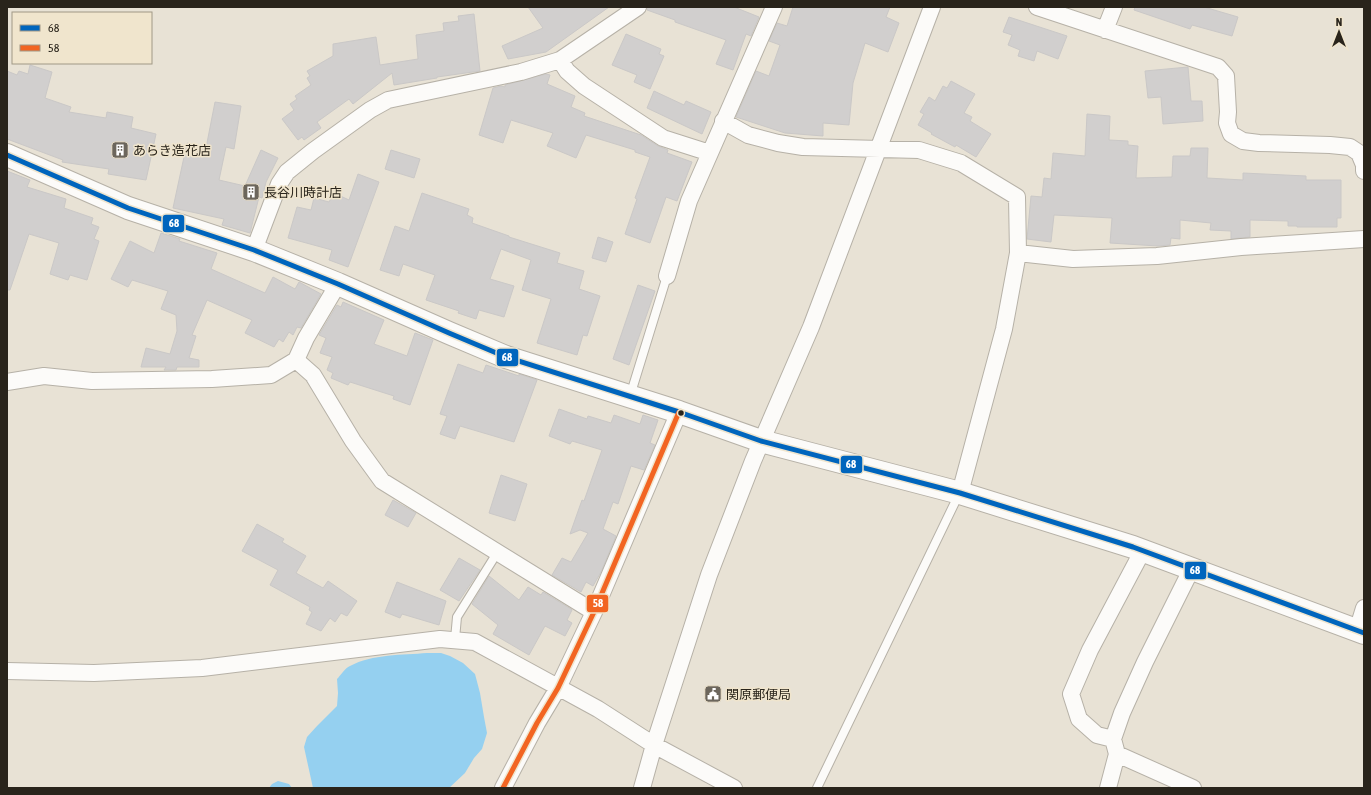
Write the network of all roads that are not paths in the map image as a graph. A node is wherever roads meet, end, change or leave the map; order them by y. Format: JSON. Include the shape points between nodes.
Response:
{"nodes":[{"id":1,"x":638,"y":7,"type":"edge"},
{"id":2,"x":774,"y":7,"type":"edge"},
{"id":3,"x":932,"y":7,"type":"edge"},
{"id":4,"x":1037,"y":7,"type":"edge"},
{"id":5,"x":1114,"y":7,"type":"edge"},
{"id":6,"x":1105,"y":30,"type":"junction"},
{"id":7,"x":560,"y":60,"type":"junction"},
{"id":8,"x":723,"y":121,"type":"junction"},
{"id":9,"x":878,"y":148,"type":"junction"},
{"id":10,"x":710,"y":153,"type":"junction"},
{"id":11,"x":7,"y":156,"type":"edge"},
{"id":12,"x":1364,"y":171,"type":"edge"},
{"id":13,"x":1364,"y":239,"type":"edge"},
{"id":14,"x":254,"y":250,"type":"junction"},
{"id":15,"x":1018,"y":253,"type":"junction"},
{"id":16,"x":667,"y":276,"type":"joint"},
{"id":17,"x":338,"y":284,"type":"junction"},
{"id":18,"x":296,"y":360,"type":"junction"},
{"id":19,"x":7,"y":382,"type":"edge"},
{"id":20,"x":630,"y":396,"type":"junction"},
{"id":21,"x":679,"y":412,"type":"junction"},
{"id":22,"x":762,"y":441,"type":"junction"},
{"id":23,"x":960,"y":494,"type":"junction"},
{"id":24,"x":1143,"y":550,"type":"junction"},
{"id":25,"x":497,"y":553,"type":"junction"},
{"id":26,"x":1192,"y":568,"type":"junction"},
{"id":27,"x":1364,"y":608,"type":"edge"},
{"id":28,"x":594,"y":612,"type":"junction"},
{"id":29,"x":1360,"y":632,"type":"edge"},
{"id":30,"x":455,"y":639,"type":"junction"},
{"id":31,"x":7,"y":671,"type":"edge"},
{"id":32,"x":558,"y":688,"type":"junction"},
{"id":33,"x":654,"y":745,"type":"junction"},
{"id":34,"x":1115,"y":746,"type":"junction"},
{"id":35,"x":503,"y":788,"type":"edge"},
{"id":36,"x":642,"y":788,"type":"edge"},
{"id":37,"x":734,"y":788,"type":"edge"},
{"id":38,"x":817,"y":788,"type":"edge"},
{"id":39,"x":1108,"y":788,"type":"edge"},
{"id":40,"x":1193,"y":788,"type":"edge"}],
"edges":[{"from":1,"to":7,"type":"street"},
{"from":2,"to":8,"type":"street"},
{"from":3,"to":9,"type":"street"},
{"from":4,"to":6,"type":"street"},
{"from":5,"to":6,"type":"street"},
{"from":6,"to":12,"type":"street","via":[[1218,67],[1226,76],[1227,123],[1231,134],[1243,141],[1350,147],[1359,153]]},
{"from":7,"to":10,"type":"street","via":[[567,71],[584,86],[663,138]]},
{"from":7,"to":14,"type":"street","via":[[521,72],[388,100],[370,110],[287,172],[279,184]]},
{"from":8,"to":9,"type":"street","via":[[748,135],[778,143],[803,147]]},
{"from":8,"to":10,"type":"street"},
{"from":9,"to":15,"type":"street","via":[[919,150],[961,163],[1017,197]]},
{"from":9,"to":22,"type":"street","via":[[811,327]]},
{"from":10,"to":16,"type":"street","via":[[689,201]]},
{"from":11,"to":14,"type":"main road","via":[[128,208]]},
{"from":13,"to":15,"type":"street","via":[[1240,246],[1156,256],[1073,259]]},
{"from":14,"to":17,"type":"main road"},
{"from":15,"to":23,"type":"street","via":[[1004,330]]},
{"from":16,"to":20,"type":"lane"},
{"from":17,"to":18,"type":"street"},
{"from":17,"to":20,"type":"main road","via":[[506,356]]},
{"from":18,"to":19,"type":"street","via":[[271,375],[257,377],[92,381],[44,376]]},
{"from":18,"to":25,"type":"street","via":[[313,375],[353,441],[382,481]]},
{"from":20,"to":21,"type":"main road"},
{"from":21,"to":22,"type":"main road"},
{"from":21,"to":28,"type":"street"},
{"from":22,"to":23,"type":"main road"},
{"from":22,"to":33,"type":"street","via":[[709,575]]},
{"from":23,"to":24,"type":"main road"},
{"from":23,"to":38,"type":"lane"},
{"from":24,"to":26,"type":"main road"},
{"from":24,"to":34,"type":"street","via":[[1090,650],[1071,694],[1079,719]]},
{"from":25,"to":28,"type":"street"},
{"from":25,"to":30,"type":"lane","via":[[457,617]]},
{"from":26,"to":29,"type":"main road"},
{"from":26,"to":34,"type":"street","via":[[1122,713]]},
{"from":27,"to":29,"type":"street"},
{"from":28,"to":32,"type":"street"},
{"from":30,"to":31,"type":"street","via":[[357,648],[202,668],[94,673]]},
{"from":30,"to":32,"type":"street","via":[[475,642]]},
{"from":32,"to":33,"type":"street"},
{"from":32,"to":35,"type":"street"},
{"from":33,"to":36,"type":"street"},
{"from":33,"to":37,"type":"street"},
{"from":34,"to":39,"type":"street"},
{"from":34,"to":40,"type":"street"}]}
